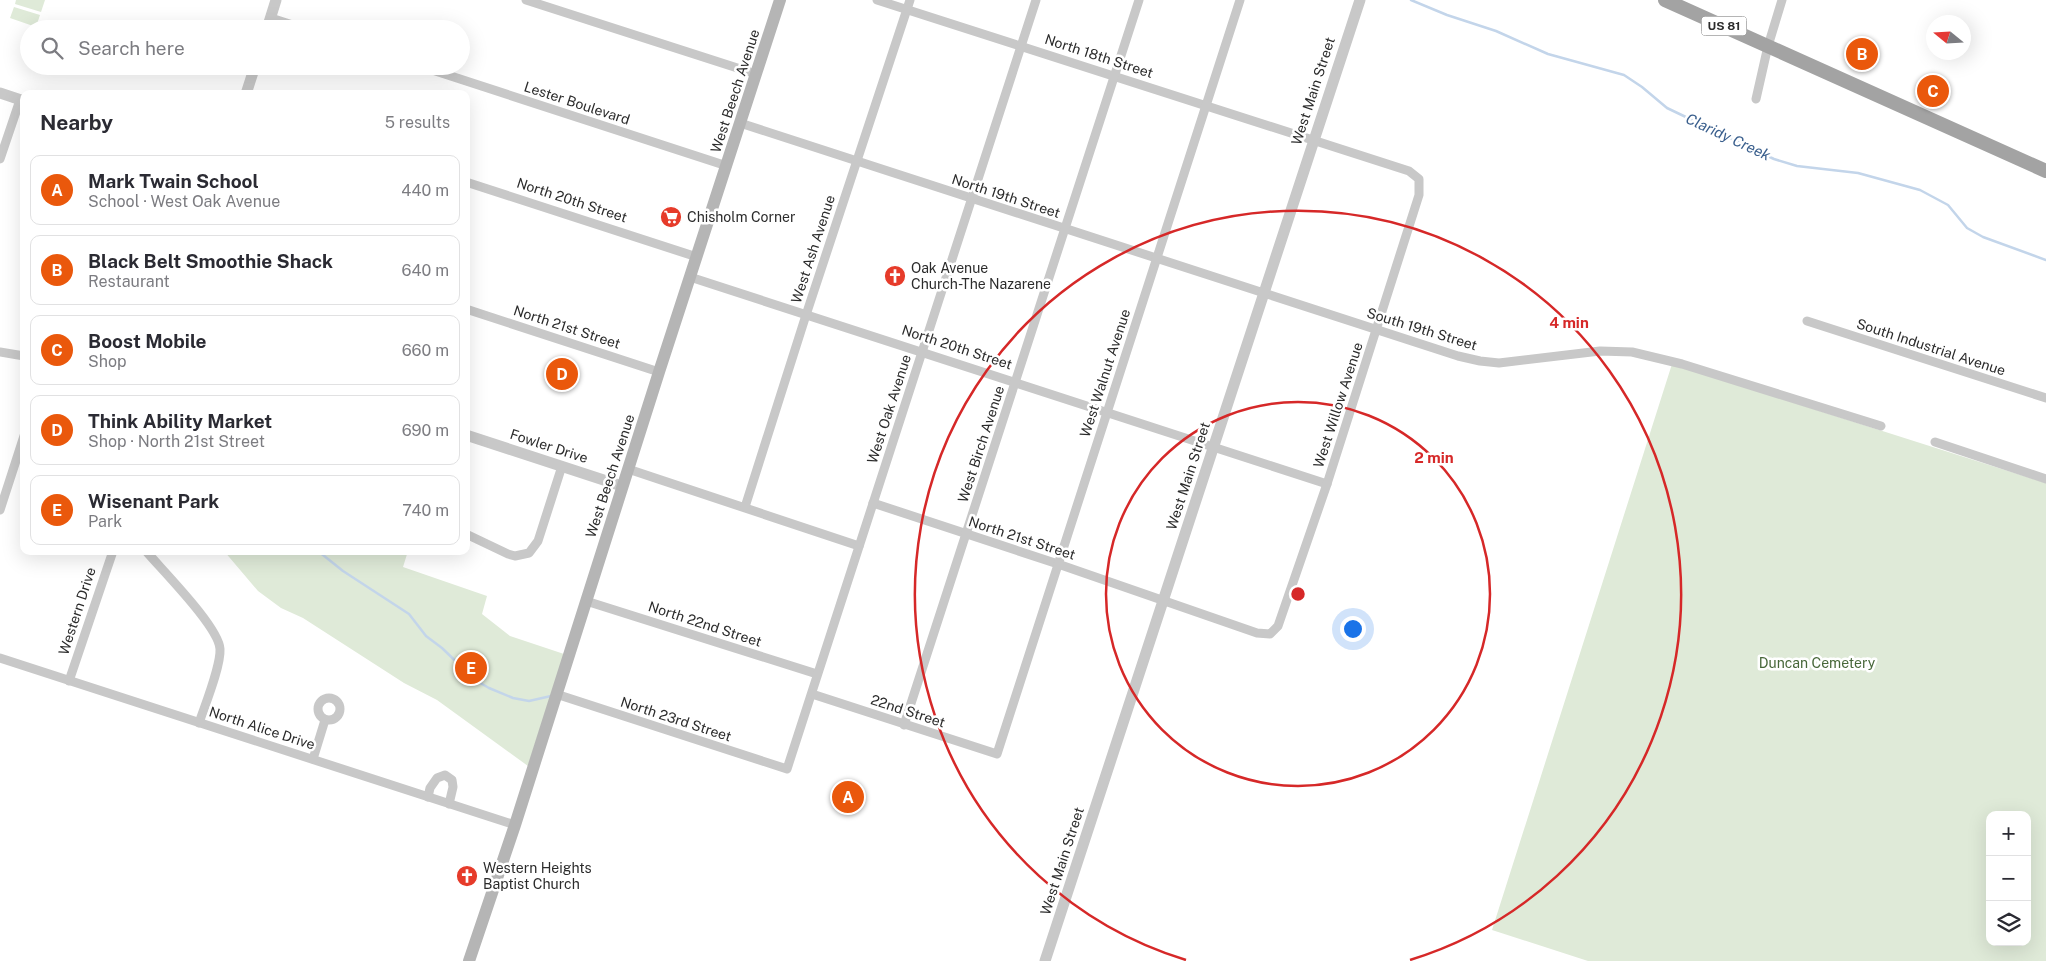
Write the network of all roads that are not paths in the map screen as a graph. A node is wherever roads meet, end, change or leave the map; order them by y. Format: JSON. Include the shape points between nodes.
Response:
{"nodes":[{"id":1,"x":276,"y":0,"type":"edge"},
{"id":2,"x":526,"y":0,"type":"edge"},
{"id":3,"x":780,"y":0,"type":"edge"},
{"id":4,"x":877,"y":0,"type":"edge"},
{"id":5,"x":910,"y":0,"type":"edge"},
{"id":6,"x":1036,"y":0,"type":"edge"},
{"id":7,"x":1139,"y":0,"type":"edge"},
{"id":8,"x":1240,"y":0,"type":"edge"},
{"id":9,"x":1360,"y":0,"type":"edge"},
{"id":10,"x":1665,"y":0,"type":"edge"},
{"id":11,"x":1782,"y":0,"type":"edge"},
{"id":12,"x":1682,"y":3,"type":"edge"},
{"id":13,"x":906,"y":10,"type":"junction"},
{"id":14,"x":270,"y":20,"type":"edge"},
{"id":15,"x":1021,"y":46,"type":"junction"},
{"id":16,"x":1768,"y":46,"type":"junction"},
{"id":17,"x":756,"y":74,"type":"junction"},
{"id":18,"x":252,"y":75,"type":"edge"},
{"id":19,"x":448,"y":75,"type":"edge"},
{"id":20,"x":1114,"y":75,"type":"junction"},
{"id":21,"x":247,"y":90,"type":"edge"},
{"id":22,"x":0,"y":93,"type":"edge"},
{"id":23,"x":20,"y":99,"type":"edge"},
{"id":24,"x":1756,"y":100,"type":"dead end"},
{"id":25,"x":20,"y":105,"type":"edge"},
{"id":26,"x":1206,"y":105,"type":"junction"},
{"id":27,"x":740,"y":123,"type":"junction"},
{"id":28,"x":1313,"y":139,"type":"junction"},
{"id":29,"x":0,"y":160,"type":"edge"},
{"id":30,"x":856,"y":162,"type":"junction"},
{"id":31,"x":726,"y":166,"type":"junction"},
{"id":32,"x":2046,"y":171,"type":"edge"},
{"id":33,"x":1418,"y":179,"type":"joint"},
{"id":34,"x":470,"y":183,"type":"edge"},
{"id":35,"x":971,"y":199,"type":"junction"},
{"id":36,"x":1066,"y":229,"type":"junction"},
{"id":37,"x":697,"y":257,"type":"junction"},
{"id":38,"x":1156,"y":259,"type":"junction"},
{"id":39,"x":690,"y":276,"type":"junction"},
{"id":40,"x":1264,"y":292,"type":"junction"},
{"id":41,"x":470,"y":310,"type":"edge"},
{"id":42,"x":806,"y":315,"type":"junction"},
{"id":43,"x":1807,"y":321,"type":"dead end"},
{"id":44,"x":1377,"y":329,"type":"junction"},
{"id":45,"x":922,"y":351,"type":"junction"},
{"id":46,"x":0,"y":352,"type":"edge"},
{"id":47,"x":20,"y":355,"type":"edge"},
{"id":48,"x":659,"y":372,"type":"junction"},
{"id":49,"x":1016,"y":382,"type":"junction"},
{"id":50,"x":2046,"y":398,"type":"edge"},
{"id":51,"x":1108,"y":412,"type":"junction"},
{"id":52,"x":1881,"y":426,"type":"dead end"},
{"id":53,"x":470,"y":436,"type":"edge"},
{"id":54,"x":1935,"y":442,"type":"dead end"},
{"id":55,"x":1214,"y":446,"type":"junction"},
{"id":56,"x":20,"y":448,"type":"edge"},
{"id":57,"x":562,"y":466,"type":"junction"},
{"id":58,"x":628,"y":469,"type":"junction"},
{"id":59,"x":2046,"y":479,"type":"edge"},
{"id":60,"x":1327,"y":484,"type":"junction"},
{"id":61,"x":622,"y":486,"type":"junction"},
{"id":62,"x":873,"y":504,"type":"junction"},
{"id":63,"x":745,"y":507,"type":"junction"},
{"id":64,"x":0,"y":510,"type":"edge"},
{"id":65,"x":966,"y":535,"type":"junction"},
{"id":66,"x":470,"y":536,"type":"edge"},
{"id":67,"x":860,"y":546,"type":"junction"},
{"id":68,"x":111,"y":555,"type":"edge"},
{"id":69,"x":149,"y":555,"type":"edge"},
{"id":70,"x":1058,"y":564,"type":"junction"},
{"id":71,"x":1163,"y":600,"type":"junction"},
{"id":72,"x":586,"y":601,"type":"junction"},
{"id":73,"x":1270,"y":634,"type":"joint"},
{"id":74,"x":0,"y":658,"type":"edge"},
{"id":75,"x":817,"y":674,"type":"junction"},
{"id":76,"x":69,"y":681,"type":"junction"},
{"id":77,"x":556,"y":694,"type":"junction"},
{"id":78,"x":812,"y":694,"type":"junction"},
{"id":79,"x":325,"y":720,"type":"dead end"},
{"id":80,"x":199,"y":722,"type":"junction"},
{"id":81,"x":904,"y":725,"type":"junction"},
{"id":82,"x":997,"y":754,"type":"joint"},
{"id":83,"x":312,"y":759,"type":"junction"},
{"id":84,"x":787,"y":769,"type":"joint"},
{"id":85,"x":428,"y":797,"type":"junction"},
{"id":86,"x":450,"y":804,"type":"junction"},
{"id":87,"x":515,"y":825,"type":"junction"},
{"id":88,"x":469,"y":961,"type":"edge"},
{"id":89,"x":1046,"y":961,"type":"edge"}],
"edges":[{"from":1,"to":14,"type":"street"},
{"from":2,"to":17,"type":"street"},
{"from":3,"to":17,"type":"main road","name":"West Beech Avenue"},
{"from":4,"to":13,"type":"street","name":"North 18th Street"},
{"from":5,"to":13,"type":"street","name":"West Ash Avenue"},
{"from":6,"to":15,"type":"street","name":"West Oak Avenue"},
{"from":7,"to":20,"type":"street","name":"West Birch Avenue"},
{"from":8,"to":26,"type":"street","name":"West Walnut Avenue"},
{"from":9,"to":28,"type":"street","name":"West Main Street"},
{"from":10,"to":12,"type":"main road","number":"US 81"},
{"from":11,"to":16,"type":"street"},
{"from":12,"to":16,"type":"main road","number":"US 81"},
{"from":13,"to":15,"type":"street","name":"North 18th Street"},
{"from":13,"to":30,"type":"street","name":"West Ash Avenue"},
{"from":15,"to":20,"type":"street","name":"North 18th Street"},
{"from":15,"to":35,"type":"street","name":"West Oak Avenue"},
{"from":16,"to":24,"type":"street"},
{"from":16,"to":32,"type":"main road","number":"US 81"},
{"from":17,"to":27,"type":"main road","name":"West Beech Avenue"},
{"from":18,"to":21,"type":"street"},
{"from":19,"to":31,"type":"street","name":"Lester Boulevard"},
{"from":20,"to":26,"type":"street","name":"North 18th Street"},
{"from":20,"to":36,"type":"street","name":"West Birch Avenue"},
{"from":22,"to":23,"type":"street"},
{"from":25,"to":29,"type":"street"},
{"from":26,"to":28,"type":"street","name":"North 18th Street"},
{"from":26,"to":38,"type":"street","name":"West Walnut Avenue"},
{"from":27,"to":30,"type":"street","name":"North 19th Street"},
{"from":27,"to":31,"type":"main road","name":"West Beech Avenue"},
{"from":28,"to":33,"type":"street","name":"North 18th Street","via":[[1409,171]]},
{"from":28,"to":40,"type":"street","name":"West Main Street"},
{"from":30,"to":35,"type":"street","name":"North 19th Street"},
{"from":30,"to":42,"type":"street","name":"West Ash Avenue"},
{"from":31,"to":37,"type":"main road","name":"West Beech Avenue"},
{"from":33,"to":44,"type":"street","name":"West Willow Avenue","via":[[1420,195]]},
{"from":34,"to":37,"type":"street","name":"North 20th Street"},
{"from":35,"to":36,"type":"street","name":"North 19th Street"},
{"from":35,"to":45,"type":"street","name":"West Oak Avenue"},
{"from":36,"to":38,"type":"street","name":"North 19th Street"},
{"from":36,"to":49,"type":"street","name":"West Birch Avenue"},
{"from":37,"to":39,"type":"main road","name":"West Beech Avenue"},
{"from":38,"to":40,"type":"street","name":"North 19th Street"},
{"from":38,"to":51,"type":"street","name":"West Walnut Avenue"},
{"from":39,"to":42,"type":"street","name":"North 20th Street"},
{"from":39,"to":48,"type":"main road","name":"West Beech Avenue"},
{"from":40,"to":44,"type":"street","name":"South 19th Street"},
{"from":40,"to":55,"type":"street","name":"West Main Street"},
{"from":41,"to":48,"type":"street","name":"North 21st Street"},
{"from":42,"to":45,"type":"street","name":"North 20th Street"},
{"from":42,"to":63,"type":"street","name":"West Ash Avenue"},
{"from":43,"to":50,"type":"street","name":"South Industrial Avenue"},
{"from":44,"to":52,"type":"street","name":"South 19th Street","via":[[1480,361],[1521,361],[1600,351],[1632,352],[1666,359]]},
{"from":44,"to":60,"type":"street","name":"West Willow Avenue"},
{"from":45,"to":49,"type":"street","name":"North 20th Street"},
{"from":45,"to":62,"type":"street","name":"West Oak Avenue"},
{"from":46,"to":47,"type":"street"},
{"from":48,"to":58,"type":"main road","name":"West Beech Avenue"},
{"from":49,"to":51,"type":"street","name":"North 20th Street"},
{"from":49,"to":65,"type":"street","name":"West Birch Avenue"},
{"from":51,"to":55,"type":"street","name":"North 20th Street"},
{"from":51,"to":70,"type":"street","name":"West Walnut Avenue"},
{"from":53,"to":57,"type":"street","name":"Fowler Drive"},
{"from":54,"to":59,"type":"street"},
{"from":55,"to":60,"type":"street","name":"North 20th Street"},
{"from":55,"to":71,"type":"street","name":"West Main Street"},
{"from":56,"to":64,"type":"street"},
{"from":57,"to":61,"type":"street","name":"Fowler Drive"},
{"from":57,"to":66,"type":"street","via":[[538,541],[529,554],[508,554]]},
{"from":58,"to":61,"type":"main road","name":"West Beech Avenue"},
{"from":58,"to":63,"type":"street"},
{"from":60,"to":73,"type":"street","name":"West Willow Avenue","via":[[1278,626]]},
{"from":61,"to":72,"type":"main road","name":"West Beech Avenue"},
{"from":62,"to":65,"type":"street","name":"North 21st Street"},
{"from":62,"to":67,"type":"street","name":"West Oak Avenue"},
{"from":63,"to":67,"type":"street"},
{"from":65,"to":70,"type":"street","name":"North 21st Street"},
{"from":65,"to":81,"type":"street","name":"West Birch Avenue"},
{"from":67,"to":75,"type":"street","name":"West Oak Avenue"},
{"from":68,"to":76,"type":"street","name":"Western Drive"},
{"from":69,"to":80,"type":"street","via":[[208,624],[218,641],[219,657]]},
{"from":70,"to":71,"type":"street","name":"North 21st Street"},
{"from":70,"to":82,"type":"street","name":"West Walnut Avenue"},
{"from":71,"to":73,"type":"street","name":"North 21st Street","via":[[1257,633]]},
{"from":71,"to":89,"type":"street","name":"West Main Street"},
{"from":72,"to":75,"type":"street","name":"North 22nd Street"},
{"from":72,"to":77,"type":"main road","name":"West Beech Avenue"},
{"from":74,"to":76,"type":"street","name":"North Alice Drive"},
{"from":75,"to":78,"type":"street","name":"West Oak Avenue"},
{"from":76,"to":80,"type":"street","name":"North Alice Drive"},
{"from":77,"to":84,"type":"street","name":"North 23rd Street"},
{"from":77,"to":87,"type":"main road","name":"West Beech Avenue"},
{"from":78,"to":81,"type":"street","name":"22nd Street"},
{"from":78,"to":84,"type":"street","name":"West Oak Avenue"},
{"from":79,"to":83,"type":"street"},
{"from":80,"to":83,"type":"street","name":"North Alice Drive"},
{"from":81,"to":82,"type":"street","name":"22nd Street"},
{"from":83,"to":85,"type":"street","name":"North Alice Drive"},
{"from":85,"to":86,"type":"street","name":"North Alice Drive"},
{"from":85,"to":86,"type":"street","via":[[435,780],[445,775],[452,780]]},
{"from":86,"to":87,"type":"street","name":"North Alice Drive"},
{"from":87,"to":88,"type":"main road","name":"West Beech Avenue"}]}
